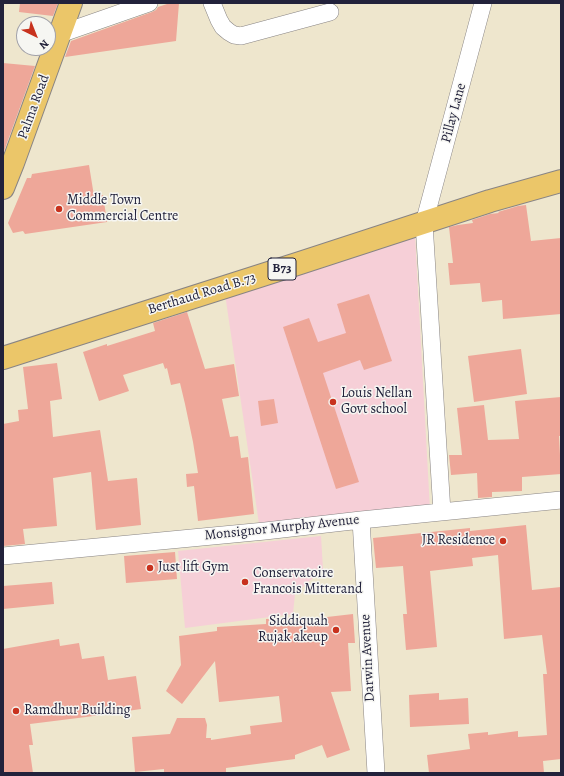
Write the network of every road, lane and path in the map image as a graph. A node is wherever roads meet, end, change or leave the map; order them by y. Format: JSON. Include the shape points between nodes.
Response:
{"nodes":[{"id":1,"x":71,"y":3,"type":"edge"},
{"id":2,"x":149,"y":3,"type":"edge"},
{"id":3,"x":212,"y":3,"type":"edge"},
{"id":4,"x":483,"y":3,"type":"edge"},
{"id":5,"x":330,"y":12,"type":"dead end"},
{"id":6,"x":60,"y":34,"type":"junction"},
{"id":7,"x":561,"y":181,"type":"edge"},
{"id":8,"x":3,"y":188,"type":"edge"},
{"id":9,"x":424,"y":223,"type":"junction"},
{"id":10,"x":3,"y":358,"type":"edge"},
{"id":11,"x":561,"y":500,"type":"edge"},
{"id":12,"x":442,"y":512,"type":"junction"},
{"id":13,"x":361,"y":520,"type":"junction"},
{"id":14,"x":3,"y":556,"type":"edge"},
{"id":15,"x":376,"y":773,"type":"edge"}],
"edges":[{"from":1,"to":6,"type":"main road","name":"Palma Road"},
{"from":2,"to":6,"type":"street"},
{"from":3,"to":5,"type":"street","via":[[223,27],[234,35],[242,36]]},
{"from":4,"to":9,"type":"street","name":"Pillay Lane"},
{"from":6,"to":8,"type":"main road","name":"Palma Road"},
{"from":7,"to":9,"type":"main road","name":"Berthaud Road B.73","number":"B73"},
{"from":9,"to":10,"type":"main road","name":"Berthaud Road B.73","number":"B73"},
{"from":9,"to":12,"type":"street","name":"Pillay Lane"},
{"from":11,"to":12,"type":"street","name":"Monsignor Murphy Avenue"},
{"from":12,"to":13,"type":"street","name":"Monsignor Murphy Avenue"},
{"from":13,"to":14,"type":"street","name":"Monsignor Murphy Avenue"},
{"from":13,"to":15,"type":"street","name":"Darwin Avenue"}]}
